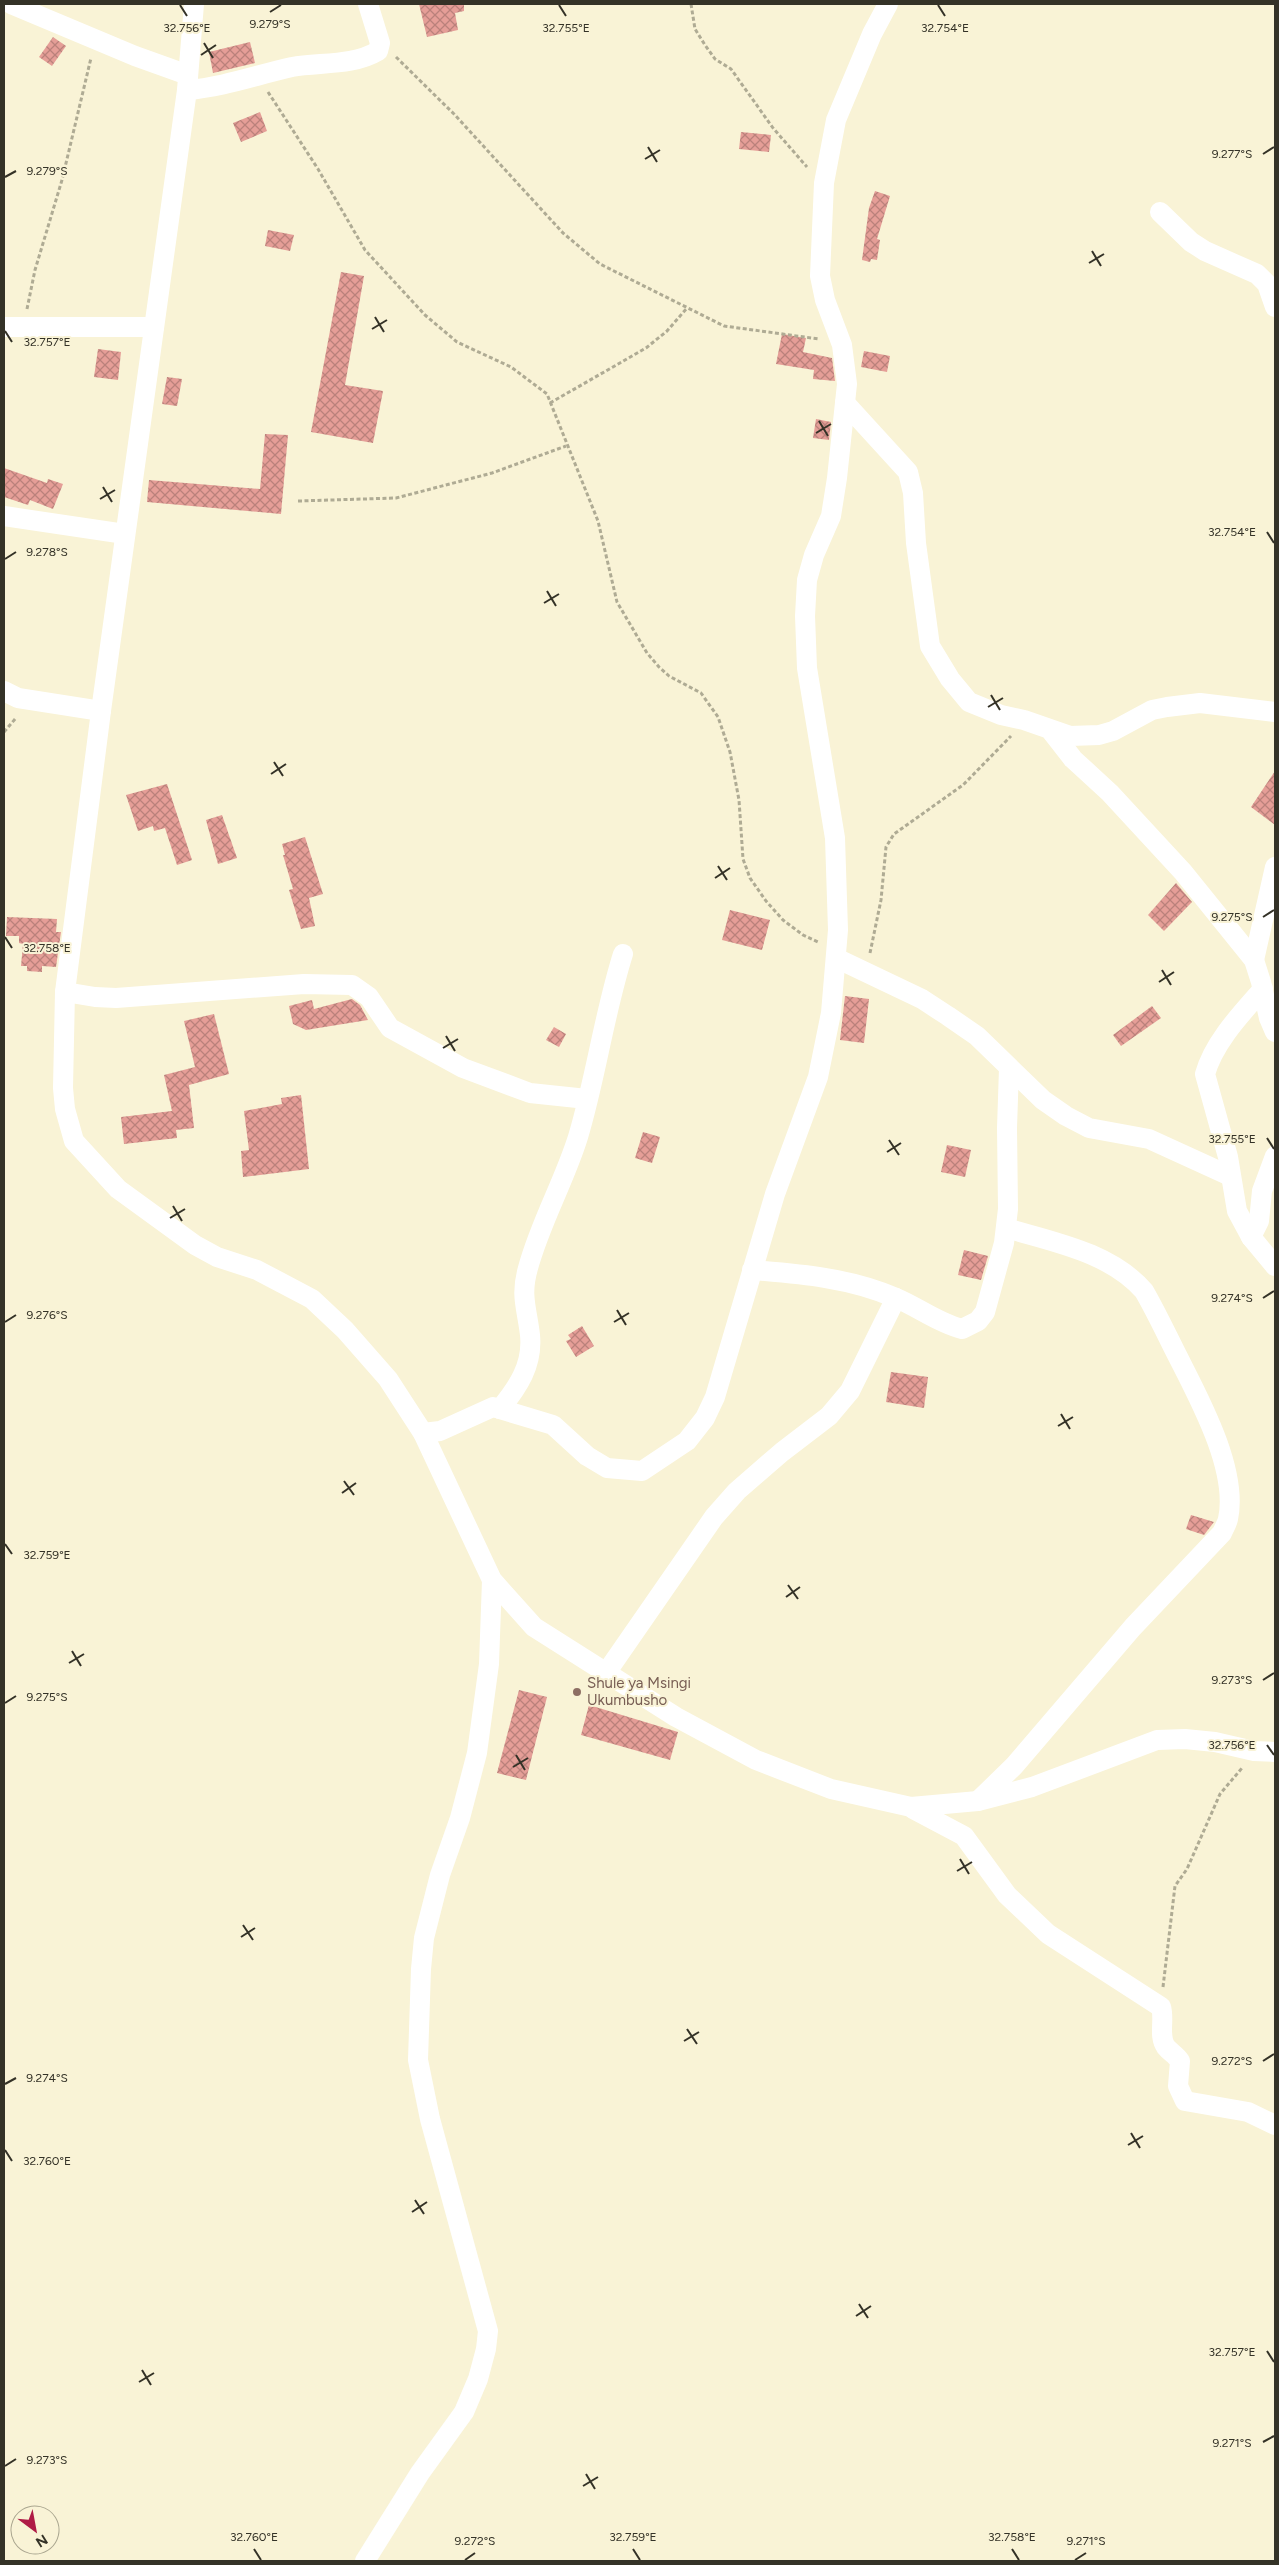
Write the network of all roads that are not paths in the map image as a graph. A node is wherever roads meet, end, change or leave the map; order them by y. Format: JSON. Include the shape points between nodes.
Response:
{"nodes":[{"id":1,"x":11,"y":4,"type":"edge"},
{"id":2,"x":194,"y":4,"type":"edge"},
{"id":3,"x":368,"y":4,"type":"edge"},
{"id":4,"x":888,"y":4,"type":"edge"},
{"id":5,"x":187,"y":82,"type":"junction"},
{"id":6,"x":1160,"y":212,"type":"dead end"},
{"id":7,"x":1275,"y":307,"type":"edge"},
{"id":8,"x":154,"y":327,"type":"junction"},
{"id":9,"x":13,"y":328,"type":"edge"},
{"id":10,"x":845,"y":403,"type":"junction"},
{"id":11,"x":4,"y":516,"type":"edge"},
{"id":12,"x":125,"y":534,"type":"junction"},
{"id":13,"x":4,"y":691,"type":"edge"},
{"id":14,"x":101,"y":711,"type":"junction"},
{"id":15,"x":1275,"y":712,"type":"edge"},
{"id":16,"x":1052,"y":732,"type":"junction"},
{"id":17,"x":1275,"y":867,"type":"edge"},
{"id":18,"x":622,"y":954,"type":"dead end"},
{"id":19,"x":836,"y":954,"type":"junction"},
{"id":20,"x":1254,"y":960,"type":"junction"},
{"id":21,"x":65,"y":992,"type":"junction"},
{"id":22,"x":1268,"y":997,"type":"edge"},
{"id":23,"x":1275,"y":1032,"type":"edge"},
{"id":24,"x":1010,"y":1068,"type":"junction"},
{"id":25,"x":588,"y":1099,"type":"junction"},
{"id":26,"x":1275,"y":1156,"type":"edge"},
{"id":27,"x":1230,"y":1176,"type":"junction"},
{"id":28,"x":1006,"y":1228,"type":"junction"},
{"id":29,"x":1251,"y":1237,"type":"junction"},
{"id":30,"x":1275,"y":1266,"type":"edge"},
{"id":31,"x":752,"y":1270,"type":"junction"},
{"id":32,"x":896,"y":1298,"type":"junction"},
{"id":33,"x":500,"y":1409,"type":"junction"},
{"id":34,"x":423,"y":1433,"type":"junction"},
{"id":35,"x":492,"y":1580,"type":"junction"},
{"id":36,"x":606,"y":1673,"type":"junction"},
{"id":37,"x":1275,"y":1752,"type":"edge"},
{"id":38,"x":978,"y":1801,"type":"junction"},
{"id":39,"x":911,"y":1808,"type":"junction"},
{"id":40,"x":1275,"y":2125,"type":"edge"},
{"id":41,"x":365,"y":2561,"type":"edge"}],
"edges":[{"from":1,"to":5,"type":"street","via":[[96,38]]},
{"from":2,"to":5,"type":"street"},
{"from":3,"to":5,"type":"street","via":[[380,43],[378,50],[353,60],[293,67],[218,87]]},
{"from":4,"to":10,"type":"street","via":[[836,120],[824,183],[820,276],[840,341],[847,384]]},
{"from":5,"to":8,"type":"street"},
{"from":6,"to":7,"type":"street","via":[[1190,242],[1258,274],[1267,284]]},
{"from":8,"to":9,"type":"street"},
{"from":8,"to":12,"type":"street"},
{"from":10,"to":16,"type":"street","via":[[908,472],[913,493],[926,628],[932,651],[969,702]]},
{"from":10,"to":19,"type":"street","via":[[831,516],[807,580],[805,616],[807,668],[835,838]]},
{"from":11,"to":12,"type":"street"},
{"from":12,"to":14,"type":"street"},
{"from":13,"to":14,"type":"street","via":[[18,698]]},
{"from":14,"to":21,"type":"street"},
{"from":15,"to":16,"type":"street","via":[[1200,703],[1152,710],[1113,731],[1091,737]]},
{"from":16,"to":20,"type":"street","via":[[1073,759],[1110,793],[1184,872]]},
{"from":17,"to":20,"type":"street"},
{"from":18,"to":25,"type":"street","via":[[608,1000]]},
{"from":19,"to":24,"type":"street","via":[[948,1016],[977,1036]]},
{"from":19,"to":31,"type":"street","via":[[831,1013],[818,1077],[775,1194]]},
{"from":20,"to":22,"type":"street"},
{"from":21,"to":25,"type":"street","via":[[116,998],[304,984],[352,985],[369,997],[390,1028],[463,1068],[530,1093]]},
{"from":21,"to":34,"type":"street","via":[[63,1088],[74,1140],[118,1189],[195,1245],[217,1257],[256,1270],[312,1299],[346,1330],[388,1379]]},
{"from":22,"to":23,"type":"street"},
{"from":22,"to":27,"type":"street","via":[[1220,1043],[1208,1062],[1205,1074]]},
{"from":24,"to":27,"type":"street","via":[[1043,1100],[1089,1128],[1149,1139]]},
{"from":24,"to":28,"type":"street"},
{"from":25,"to":33,"type":"street","via":[[566,1173],[538,1236],[522,1295],[530,1335],[526,1369],[517,1389]]},
{"from":26,"to":29,"type":"street","via":[[1262,1191],[1259,1221]]},
{"from":27,"to":29,"type":"street","via":[[1237,1211]]},
{"from":28,"to":32,"type":"street","via":[[985,1312],[972,1326],[962,1330],[956,1328]]},
{"from":28,"to":38,"type":"street","via":[[1111,1263],[1144,1291],[1200,1401],[1219,1449],[1228,1484],[1229,1506],[1228,1520],[1222,1532],[1133,1627],[1014,1766]]},
{"from":29,"to":30,"type":"street"},
{"from":31,"to":32,"type":"street","via":[[804,1274],[849,1283]]},
{"from":31,"to":33,"type":"street","via":[[728,1356],[705,1418],[687,1441],[658,1463],[642,1471],[606,1468],[587,1456],[553,1425]]},
{"from":32,"to":36,"type":"street","via":[[850,1390],[829,1416],[737,1491],[714,1517]]},
{"from":33,"to":34,"type":"street","via":[[493,1407],[440,1431]]},
{"from":34,"to":35,"type":"street"},
{"from":35,"to":36,"type":"street","via":[[534,1627]]},
{"from":35,"to":41,"type":"street","via":[[489,1664],[478,1753],[424,1938],[418,2060],[430,2119],[488,2331],[486,2349],[464,2412],[420,2473]]},
{"from":36,"to":39,"type":"street","via":[[676,1718],[756,1760],[831,1789]]},
{"from":37,"to":38,"type":"street","via":[[1215,1742],[1157,1740],[1032,1787]]},
{"from":38,"to":39,"type":"street"},
{"from":39,"to":40,"type":"street","via":[[964,1836],[1007,1895],[1048,1934],[1161,2008],[1164,2017],[1162,2038],[1165,2046],[1180,2060],[1178,2086],[1185,2100],[1248,2112]]}]}
